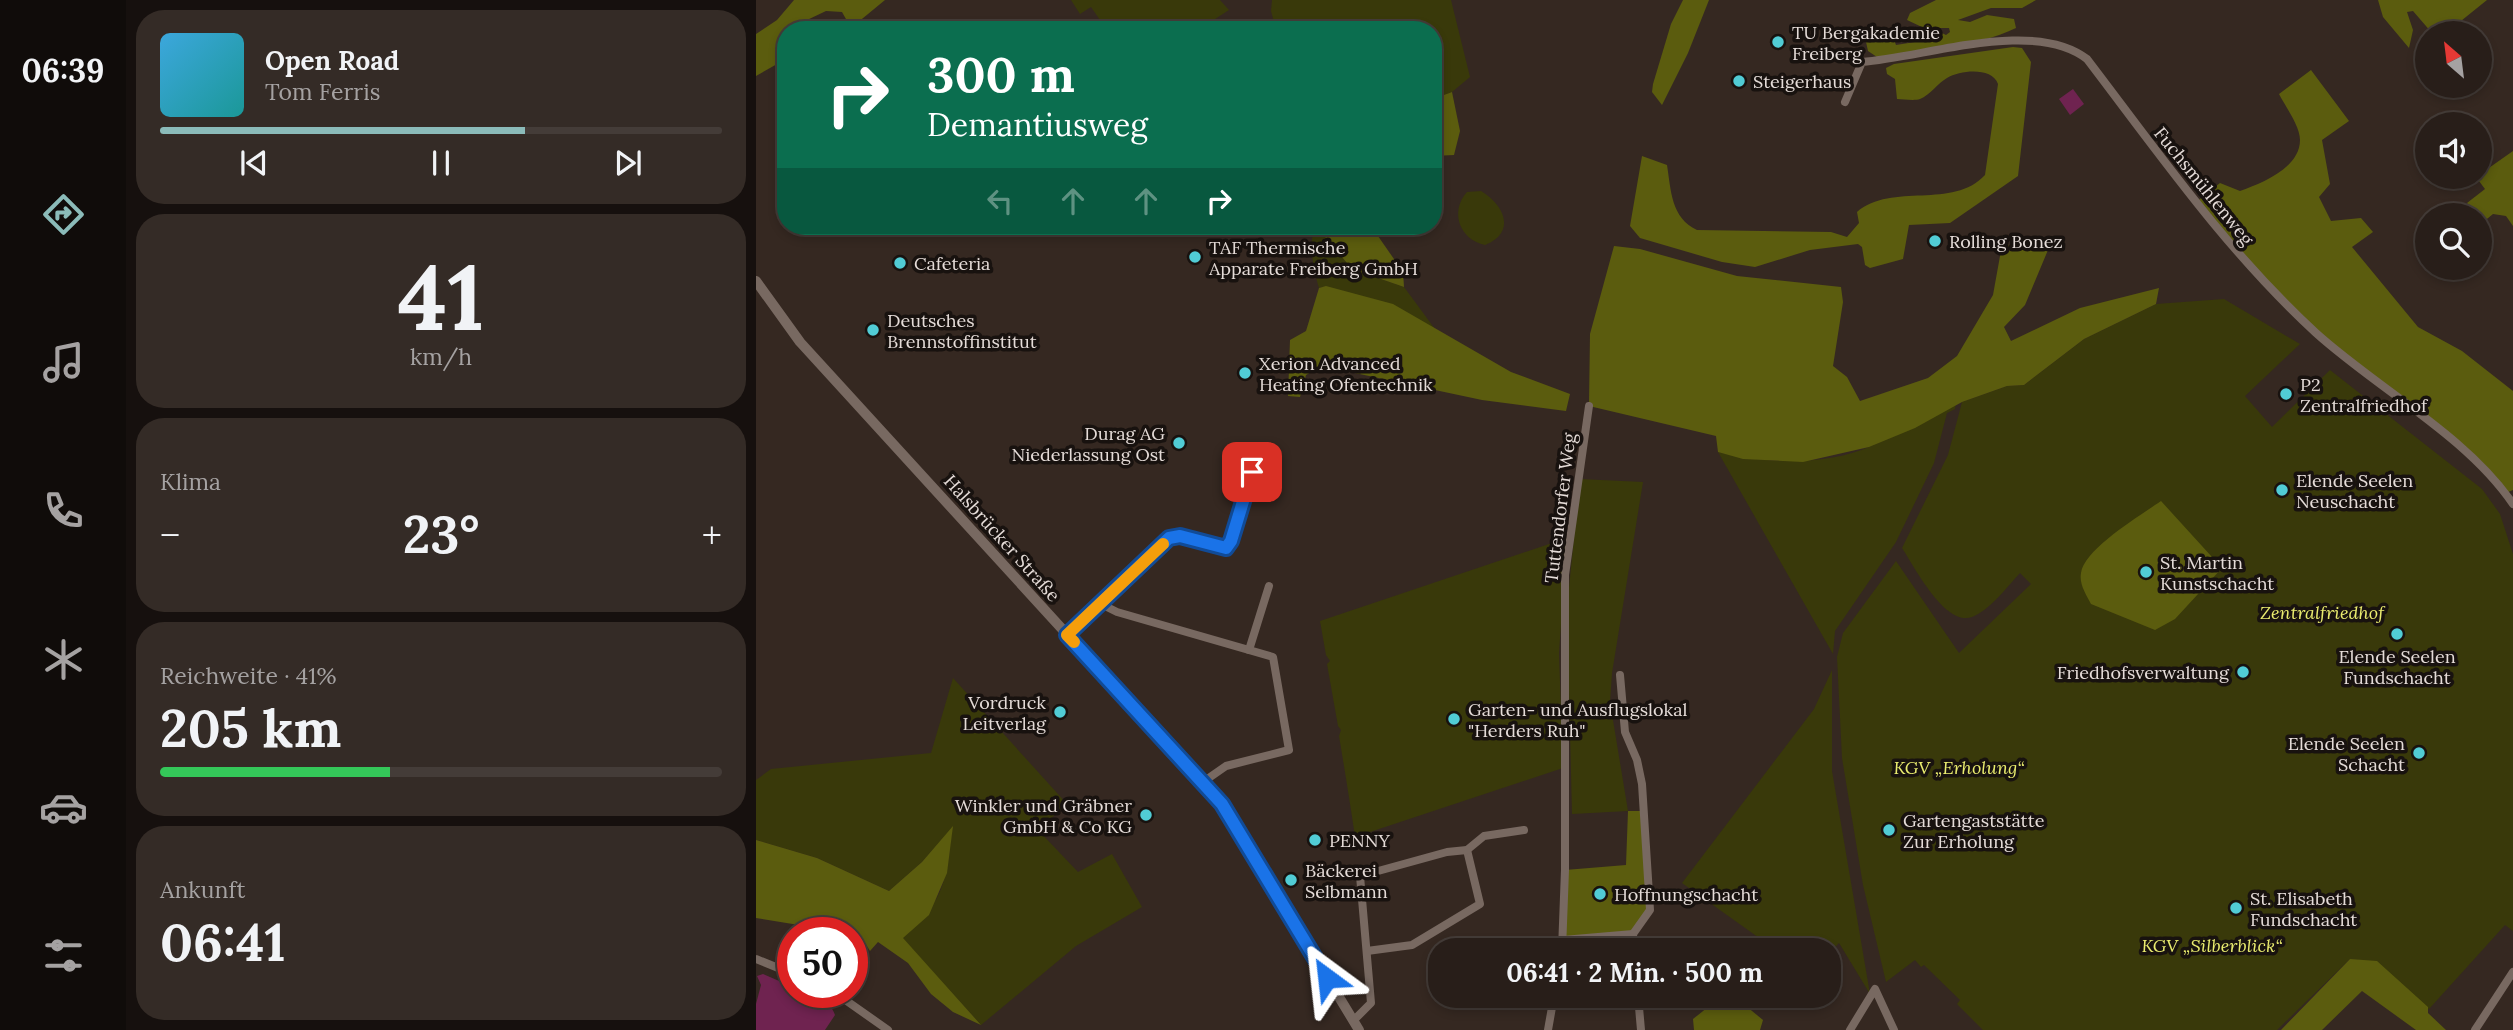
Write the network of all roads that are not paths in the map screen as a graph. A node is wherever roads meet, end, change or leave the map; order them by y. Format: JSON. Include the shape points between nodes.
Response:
{"nodes":[{"id":1,"x":1845,"y":102,"type":"dead end"},
{"id":2,"x":756,"y":281,"type":"edge"},
{"id":3,"x":1589,"y":406,"type":"dead end"},
{"id":4,"x":1252,"y":472,"type":"dead end"},
{"id":5,"x":2513,"y":504,"type":"edge"},
{"id":6,"x":1269,"y":586,"type":"dead end"},
{"id":7,"x":1101,"y":604,"type":"junction"},
{"id":8,"x":1067,"y":635,"type":"junction"},
{"id":9,"x":1249,"y":650,"type":"junction"},
{"id":10,"x":1620,"y":675,"type":"dead end"},
{"id":11,"x":1203,"y":782,"type":"junction"},
{"id":12,"x":1524,"y":830,"type":"dead end"},
{"id":13,"x":1467,"y":850,"type":"junction"},
{"id":14,"x":1633,"y":934,"type":"junction"},
{"id":15,"x":1563,"y":938,"type":"edge"},
{"id":16,"x":1586,"y":938,"type":"edge"},
{"id":17,"x":1633,"y":938,"type":"edge"},
{"id":18,"x":1367,"y":951,"type":"junction"},
{"id":19,"x":756,"y":959,"type":"edge"},
{"id":20,"x":777,"y":968,"type":"edge"},
{"id":21,"x":2513,"y":972,"type":"edge"},
{"id":22,"x":857,"y":1008,"type":"edge"},
{"id":23,"x":1552,"y":1008,"type":"edge"},
{"id":24,"x":1639,"y":1008,"type":"edge"},
{"id":25,"x":1356,"y":1026,"type":"edge"},
{"id":26,"x":888,"y":1030,"type":"edge"},
{"id":27,"x":1548,"y":1030,"type":"edge"},
{"id":28,"x":1641,"y":1030,"type":"edge"},
{"id":29,"x":1850,"y":1030,"type":"edge"},
{"id":30,"x":1894,"y":1030,"type":"edge"},
{"id":31,"x":2475,"y":1030,"type":"edge"}],
"edges":[{"from":1,"to":5,"type":"street","name":"Fuchsmühlenweg","via":[[1862,62],[2006,40],[2053,42],[2079,53],[2253,272],[2333,348],[2465,450]]},
{"from":2,"to":8,"type":"main road","name":"Halsbrücker Straße","via":[[800,342]]},
{"from":3,"to":15,"type":"street","name":"Tuttendorfer Weg","via":[[1565,575]]},
{"from":4,"to":7,"type":"street","via":[[1226,548],[1180,536],[1169,538]]},
{"from":6,"to":9,"type":"street"},
{"from":7,"to":8,"type":"street"},
{"from":7,"to":9,"type":"street"},
{"from":8,"to":11,"type":"main road","name":"Halsbrücker Straße"},
{"from":9,"to":11,"type":"street","via":[[1273,657],[1289,750],[1226,766]]},
{"from":10,"to":14,"type":"street","via":[[1625,732],[1642,784],[1650,910]]},
{"from":11,"to":25,"type":"main road","name":"Halsbrücker Straße","via":[[1260,863]]},
{"from":12,"to":13,"type":"street","via":[[1484,836]]},
{"from":13,"to":18,"type":"street","via":[[1479,904],[1412,945]]},
{"from":13,"to":18,"type":"street","via":[[1360,876]]},
{"from":14,"to":16,"type":"street"},
{"from":14,"to":17,"type":"street"},
{"from":18,"to":25,"type":"street","via":[[1371,1003]]},
{"from":19,"to":20,"type":"street"},
{"from":21,"to":31,"type":"street"},
{"from":22,"to":26,"type":"street"},
{"from":23,"to":27,"type":"street"},
{"from":24,"to":28,"type":"street"},
{"from":29,"to":30,"type":"street","via":[[1875,989]]}]}
